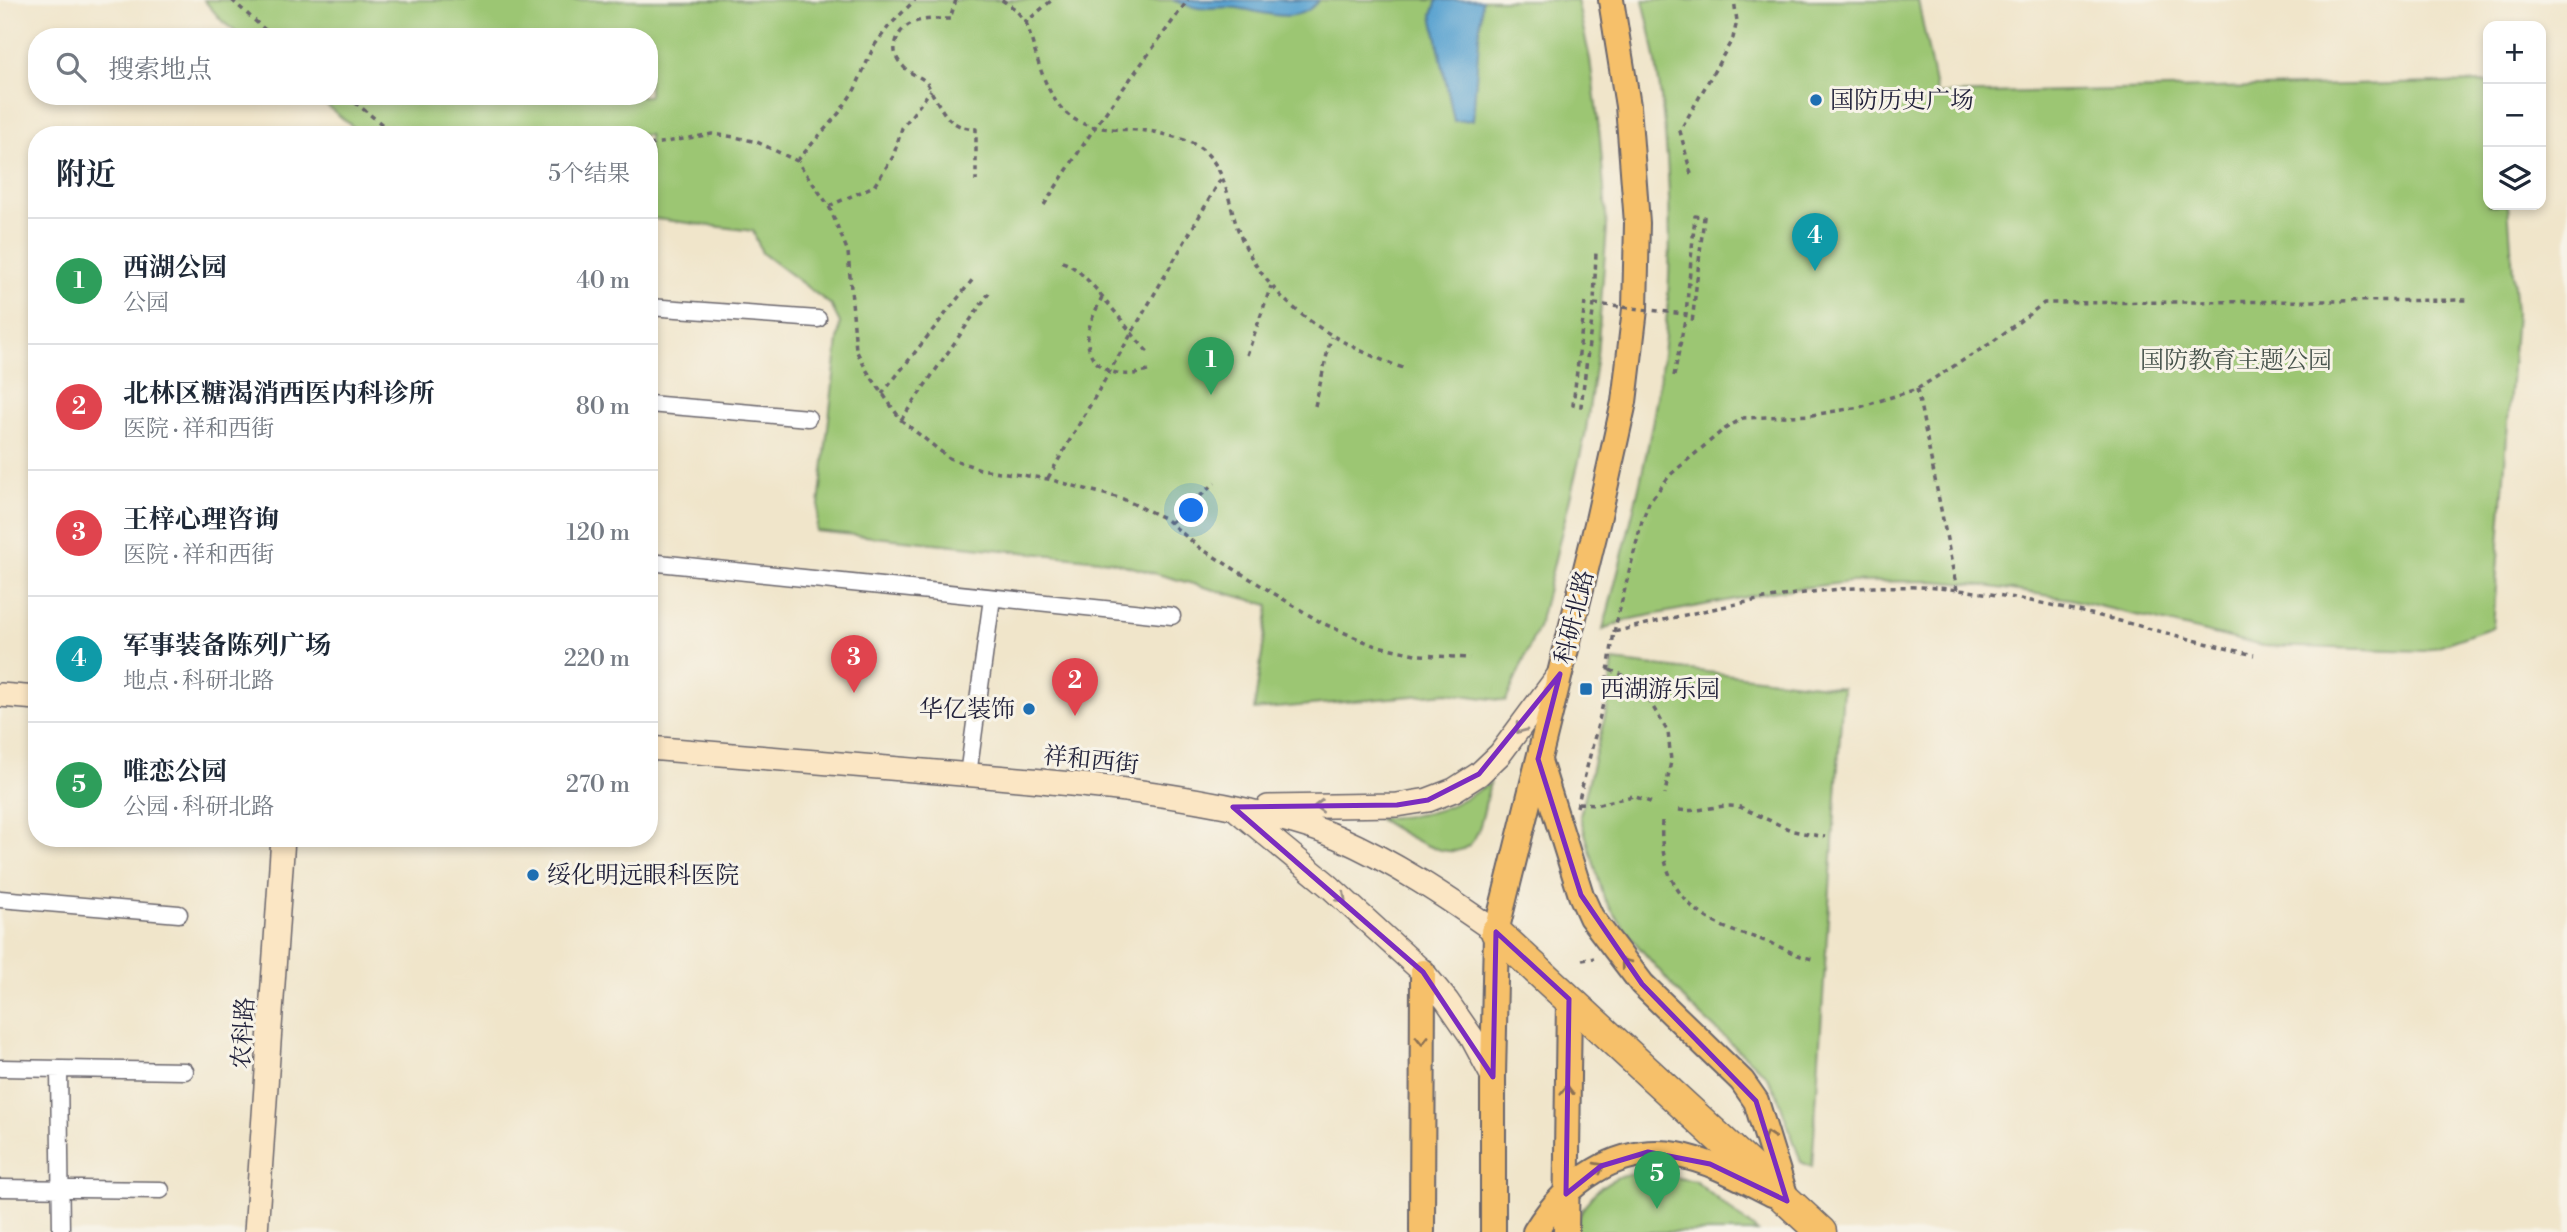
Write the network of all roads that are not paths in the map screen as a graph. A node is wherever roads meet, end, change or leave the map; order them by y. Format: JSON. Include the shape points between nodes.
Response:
{"nodes":[{"id":1,"x":1611,"y":0,"type":"edge"},
{"id":2,"x":658,"y":308,"type":"edge"},
{"id":3,"x":817,"y":319,"type":"dead end"},
{"id":4,"x":658,"y":405,"type":"edge"},
{"id":5,"x":808,"y":418,"type":"dead end"},
{"id":6,"x":658,"y":563,"type":"edge"},
{"id":7,"x":992,"y":598,"type":"junction"},
{"id":8,"x":1172,"y":616,"type":"dead end"},
{"id":9,"x":1560,"y":674,"type":"junction"},
{"id":10,"x":0,"y":695,"type":"edge"},
{"id":11,"x":28,"y":697,"type":"edge"},
{"id":12,"x":658,"y":749,"type":"edge"},
{"id":13,"x":1538,"y":759,"type":"junction"},
{"id":14,"x":968,"y":775,"type":"junction"},
{"id":15,"x":1233,"y":807,"type":"junction"},
{"id":16,"x":282,"y":847,"type":"edge"},
{"id":17,"x":0,"y":899,"type":"edge"},
{"id":18,"x":179,"y":914,"type":"dead end"},
{"id":19,"x":1496,"y":932,"type":"junction"},
{"id":20,"x":1423,"y":972,"type":"junction"},
{"id":21,"x":1569,"y":999,"type":"junction"},
{"id":22,"x":0,"y":1068,"type":"edge"},
{"id":23,"x":59,"y":1069,"type":"junction"},
{"id":24,"x":185,"y":1071,"type":"dead end"},
{"id":25,"x":1493,"y":1077,"type":"junction"},
{"id":26,"x":0,"y":1188,"type":"edge"},
{"id":27,"x":60,"y":1189,"type":"junction"},
{"id":28,"x":162,"y":1190,"type":"dead end"},
{"id":29,"x":1566,"y":1194,"type":"junction"},
{"id":30,"x":1787,"y":1201,"type":"junction"},
{"id":31,"x":61,"y":1232,"type":"edge"},
{"id":32,"x":256,"y":1232,"type":"edge"},
{"id":33,"x":1422,"y":1232,"type":"edge"},
{"id":34,"x":1493,"y":1232,"type":"edge"},
{"id":35,"x":1535,"y":1232,"type":"edge"},
{"id":36,"x":1566,"y":1232,"type":"edge"},
{"id":37,"x":1821,"y":1232,"type":"edge"}],
"edges":[{"from":1,"to":9,"type":"main road","name":"科研北路","via":[[1628,106],[1637,223],[1635,309],[1624,402]]},
{"from":2,"to":3,"type":"street"},
{"from":4,"to":5,"type":"street"},
{"from":6,"to":7,"type":"street"},
{"from":7,"to":8,"type":"street"},
{"from":7,"to":14,"type":"street"},
{"from":9,"to":13,"type":"main road","name":"科研北路"},
{"from":9,"to":15,"type":"main road","one_way":true,"via":[[1500,754],[1454,790],[1397,805]]},
{"from":10,"to":11,"type":"main road"},
{"from":12,"to":14,"type":"main road","name":"祥和西街"},
{"from":13,"to":19,"type":"main road","name":"科研北路"},
{"from":30,"to":13,"type":"main road","one_way":true,"via":[[1756,1101],[1742,1081],[1642,984],[1591,917]]},
{"from":14,"to":15,"type":"main road","name":"祥和西街","via":[[1106,788]]},
{"from":15,"to":19,"type":"main road","name":"祥和西街","via":[[1335,836],[1397,866]]},
{"from":15,"to":20,"type":"main road","one_way":true},
{"from":16,"to":32,"type":"main road","name":"农科路"},
{"from":17,"to":18,"type":"street"},
{"from":19,"to":21,"type":"highway"},
{"from":19,"to":25,"type":"main road","name":"科研北路"},
{"from":20,"to":25,"type":"main road","via":[[1459,1019]]},
{"from":20,"to":33,"type":"main road","one_way":true},
{"from":29,"to":21,"type":"main road","one_way":true},
{"from":21,"to":30,"type":"highway"},
{"from":22,"to":23,"type":"street"},
{"from":23,"to":24,"type":"street"},
{"from":23,"to":27,"type":"street"},
{"from":25,"to":34,"type":"main road","name":"科研北路"},
{"from":26,"to":27,"type":"street"},
{"from":27,"to":28,"type":"street"},
{"from":27,"to":31,"type":"street"},
{"from":29,"to":30,"type":"main road","one_way":true,"via":[[1601,1166],[1648,1152],[1710,1164]]},
{"from":29,"to":35,"type":"main road"},
{"from":29,"to":36,"type":"main road"},
{"from":30,"to":37,"type":"highway"}]}
